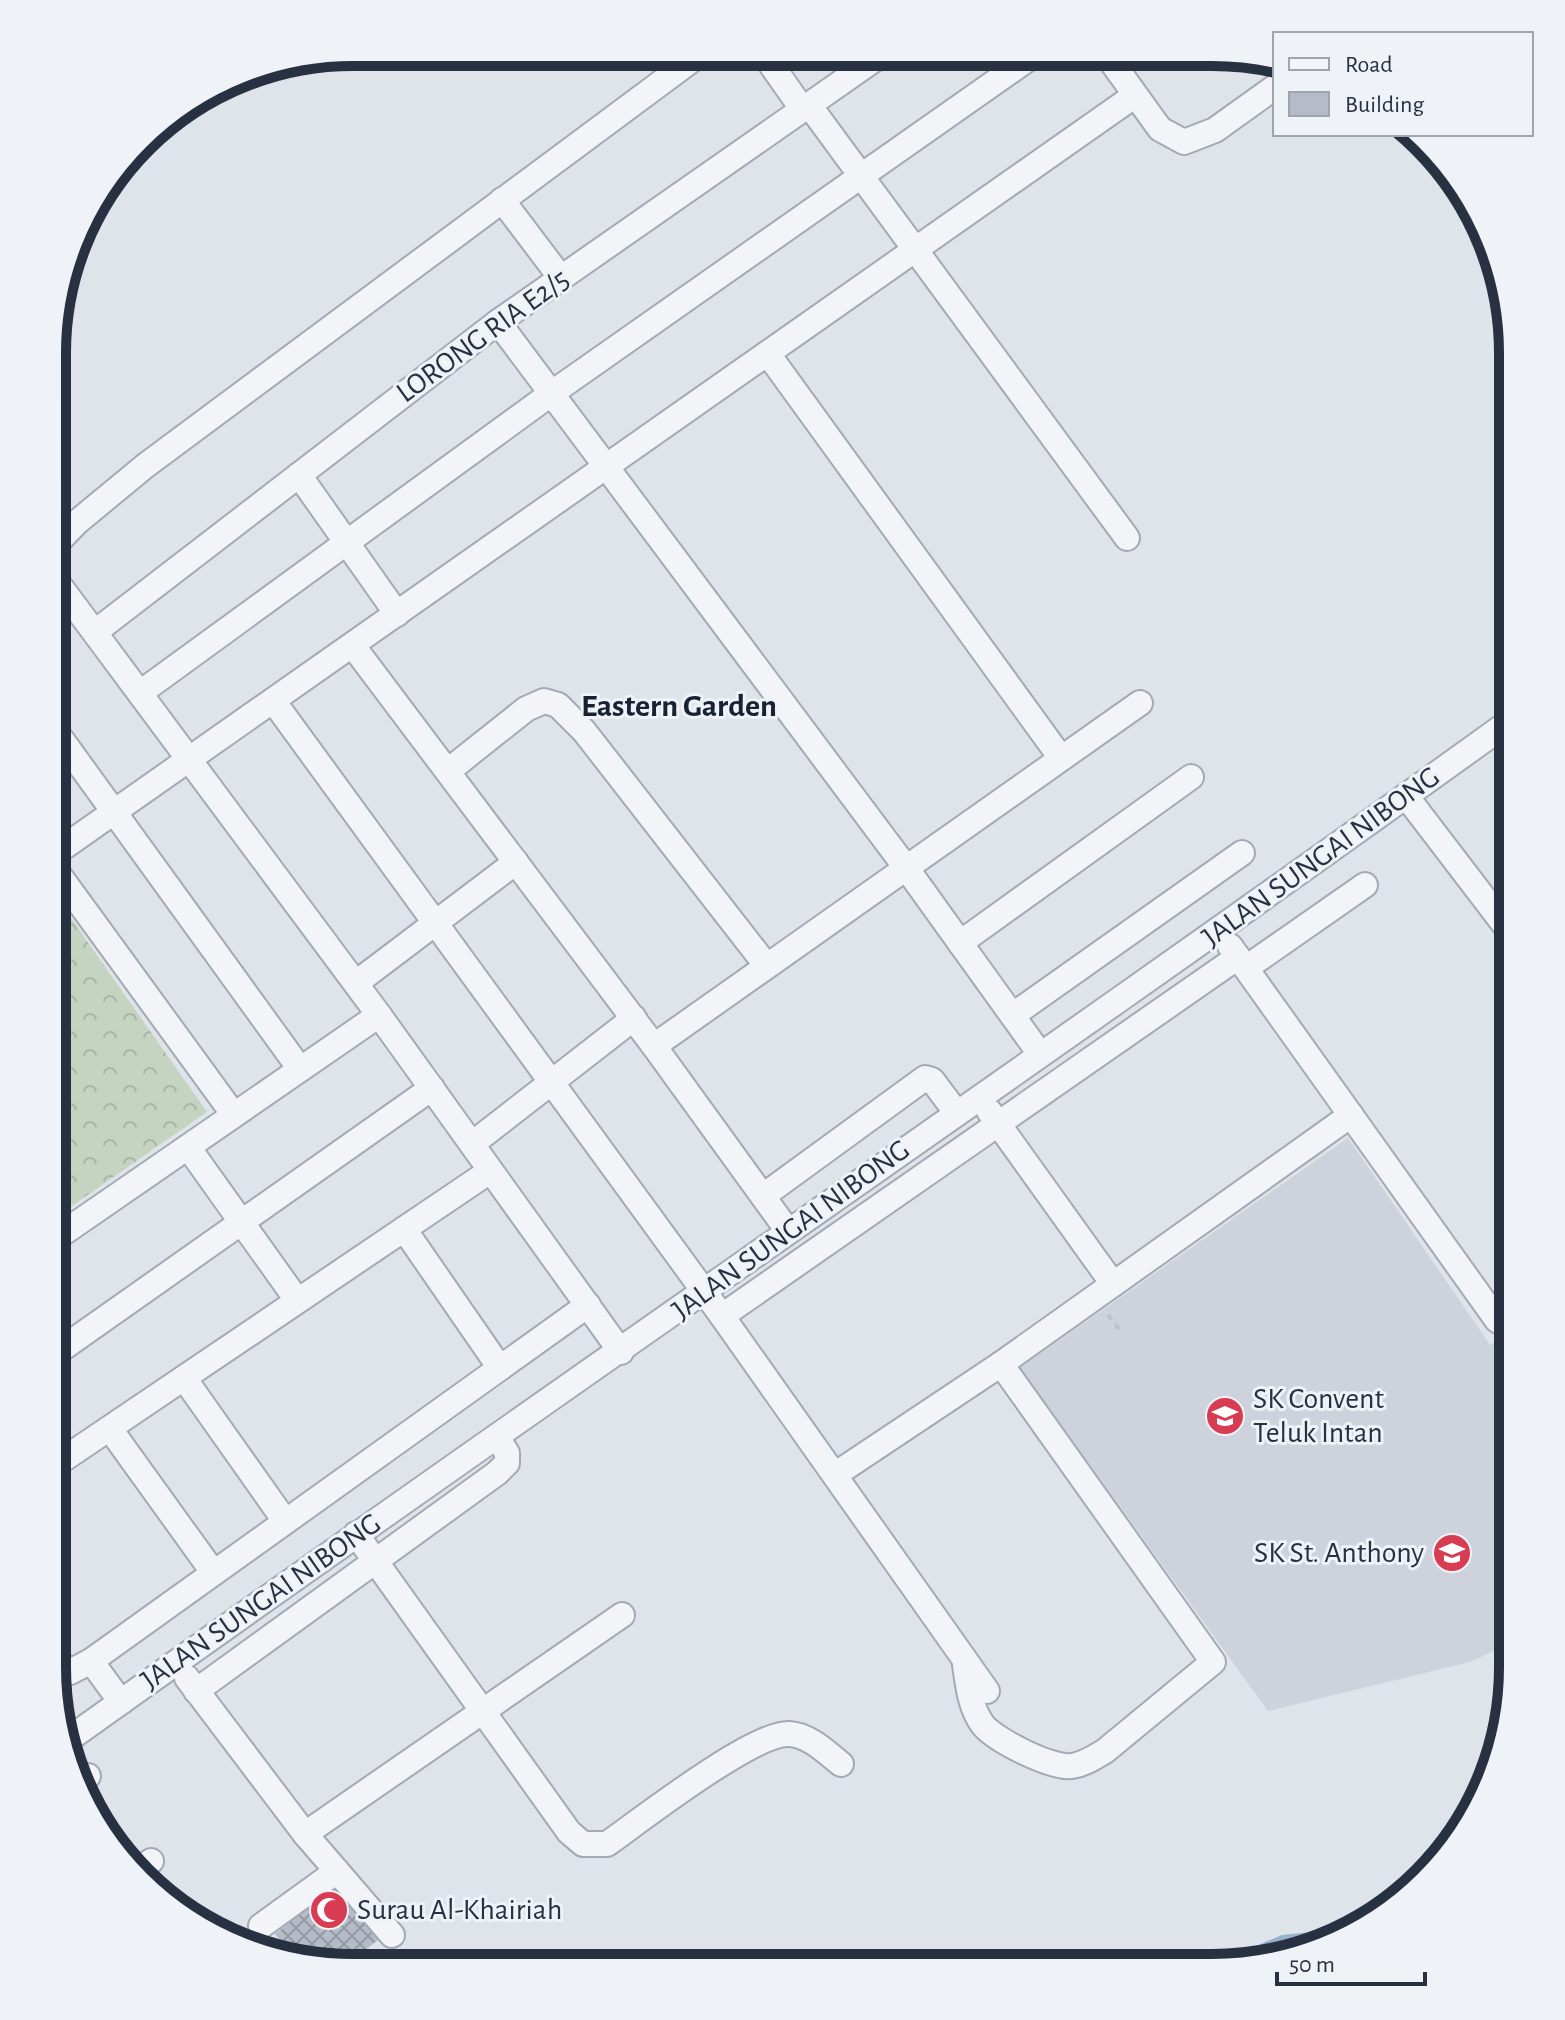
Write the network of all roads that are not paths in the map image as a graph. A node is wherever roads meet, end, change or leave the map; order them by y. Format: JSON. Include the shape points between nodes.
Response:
{"nodes":[{"id":1,"x":683,"y":66,"type":"edge"},
{"id":2,"x":773,"y":66,"type":"edge"},
{"id":3,"x":865,"y":66,"type":"edge"},
{"id":4,"x":1018,"y":66,"type":"edge"},
{"id":5,"x":1114,"y":66,"type":"edge"},
{"id":6,"x":1273,"y":88,"type":"edge"},
{"id":7,"x":1134,"y":96,"type":"junction"},
{"id":8,"x":806,"y":108,"type":"junction"},
{"id":9,"x":860,"y":175,"type":"junction"},
{"id":10,"x":502,"y":200,"type":"junction"},
{"id":11,"x":915,"y":250,"type":"junction"},
{"id":12,"x":561,"y":278,"type":"junction"},
{"id":13,"x":498,"y":322,"type":"junction"},
{"id":14,"x":768,"y":354,"type":"junction"},
{"id":15,"x":552,"y":393,"type":"junction"},
{"id":16,"x":607,"y":465,"type":"junction"},
{"id":17,"x":299,"y":475,"type":"junction"},
{"id":18,"x":66,"y":533,"type":"edge"},
{"id":19,"x":1127,"y":538,"type":"dead end"},
{"id":20,"x":347,"y":542,"type":"junction"},
{"id":21,"x":66,"y":594,"type":"edge"},
{"id":22,"x":397,"y":614,"type":"junction"},
{"id":23,"x":95,"y":632,"type":"junction"},
{"id":24,"x":353,"y":646,"type":"junction"},
{"id":25,"x":140,"y":693,"type":"junction"},
{"id":26,"x":274,"y":702,"type":"junction"},
{"id":27,"x":1140,"y":703,"type":"dead end"},
{"id":28,"x":1499,"y":729,"type":"edge"},
{"id":29,"x":66,"y":746,"type":"edge"},
{"id":30,"x":1061,"y":758,"type":"junction"},
{"id":31,"x":190,"y":762,"type":"junction"},
{"id":32,"x":448,"y":771,"type":"junction"},
{"id":33,"x":1191,"y":777,"type":"dead end"},
{"id":34,"x":1406,"y":796,"type":"junction"},
{"id":35,"x":113,"y":814,"type":"junction"},
{"id":36,"x":66,"y":846,"type":"edge"},
{"id":37,"x":1242,"y":853,"type":"dead end"},
{"id":38,"x":516,"y":862,"type":"junction"},
{"id":39,"x":907,"y":869,"type":"junction"},
{"id":40,"x":66,"y":884,"type":"edge"},
{"id":41,"x":1365,"y":885,"type":"dead end"},
{"id":42,"x":1499,"y":918,"type":"edge"},
{"id":43,"x":435,"y":923,"type":"junction"},
{"id":44,"x":1220,"y":931,"type":"junction"},
{"id":45,"x":960,"y":943,"type":"junction"},
{"id":46,"x":1242,"y":962,"type":"junction"},
{"id":47,"x":766,"y":965,"type":"junction"},
{"id":48,"x":356,"y":983,"type":"junction"},
{"id":49,"x":379,"y":1015,"type":"junction"},
{"id":50,"x":1013,"y":1015,"type":"junction"},
{"id":51,"x":634,"y":1018,"type":"junction"},
{"id":52,"x":654,"y":1046,"type":"junction"},
{"id":53,"x":1040,"y":1054,"type":"junction"},
{"id":54,"x":300,"y":1069,"type":"junction"},
{"id":55,"x":551,"y":1082,"type":"junction"},
{"id":56,"x":432,"y":1088,"type":"junction"},
{"id":57,"x":979,"y":1096,"type":"junction"},
{"id":58,"x":956,"y":1112,"type":"junction"},
{"id":59,"x":234,"y":1115,"type":"junction"},
{"id":60,"x":1351,"y":1115,"type":"junction"},
{"id":61,"x":998,"y":1123,"type":"junction"},
{"id":62,"x":472,"y":1144,"type":"junction"},
{"id":63,"x":188,"y":1147,"type":"junction"},
{"id":64,"x":490,"y":1171,"type":"junction"},
{"id":65,"x":763,"y":1196,"type":"junction"},
{"id":66,"x":242,"y":1223,"type":"junction"},
{"id":67,"x":404,"y":1229,"type":"junction"},
{"id":68,"x":66,"y":1231,"type":"edge"},
{"id":69,"x":788,"y":1231,"type":"junction"},
{"id":70,"x":1113,"y":1284,"type":"junction"},
{"id":71,"x":705,"y":1293,"type":"junction"},
{"id":72,"x":297,"y":1300,"type":"junction"},
{"id":73,"x":588,"y":1305,"type":"junction"},
{"id":74,"x":722,"y":1316,"type":"junction"},
{"id":75,"x":1499,"y":1321,"type":"edge"},
{"id":76,"x":66,"y":1346,"type":"edge"},
{"id":77,"x":621,"y":1352,"type":"junction"},
{"id":78,"x":1001,"y":1364,"type":"junction"},
{"id":79,"x":500,"y":1368,"type":"junction"},
{"id":80,"x":184,"y":1378,"type":"junction"},
{"id":81,"x":110,"y":1429,"type":"junction"},
{"id":82,"x":497,"y":1437,"type":"junction"},
{"id":83,"x":66,"y":1458,"type":"edge"},
{"id":84,"x":836,"y":1474,"type":"junction"},
{"id":85,"x":285,"y":1521,"type":"junction"},
{"id":86,"x":356,"y":1534,"type":"junction"},
{"id":87,"x":376,"y":1560,"type":"junction"},
{"id":88,"x":213,"y":1572,"type":"junction"},
{"id":89,"x":622,"y":1615,"type":"dead end"},
{"id":90,"x":964,"y":1657,"type":"junction"},
{"id":91,"x":91,"y":1661,"type":"junction"},
{"id":92,"x":175,"y":1663,"type":"junction"},
{"id":93,"x":66,"y":1669,"type":"edge"},
{"id":94,"x":196,"y":1691,"type":"junction"},
{"id":95,"x":987,"y":1691,"type":"dead end"},
{"id":96,"x":121,"y":1702,"type":"junction"},
{"id":97,"x":481,"y":1714,"type":"junction"},
{"id":98,"x":75,"y":1735,"type":"edge"},
{"id":99,"x":841,"y":1764,"type":"dead end"},
{"id":100,"x":305,"y":1834,"type":"junction"},
{"id":101,"x":337,"y":1871,"type":"junction"},
{"id":102,"x":261,"y":1926,"type":"dead end"},
{"id":103,"x":392,"y":1935,"type":"dead end"}],
"edges":[{"from":1,"to":10,"type":"street"},
{"from":2,"to":8,"type":"street"},
{"from":3,"to":8,"type":"street","name":"LORONG RIA E2/5"},
{"from":4,"to":9,"type":"street"},
{"from":5,"to":7,"type":"street"},
{"from":6,"to":7,"type":"street","via":[[1215,130],[1184,142],[1160,129]]},
{"from":7,"to":11,"type":"street"},
{"from":8,"to":9,"type":"street"},
{"from":8,"to":12,"type":"street","name":"LORONG RIA E2/5"},
{"from":9,"to":11,"type":"street"},
{"from":9,"to":15,"type":"street"},
{"from":10,"to":12,"type":"street"},
{"from":10,"to":18,"type":"street","via":[[145,466]]},
{"from":11,"to":14,"type":"street"},
{"from":11,"to":19,"type":"street"},
{"from":12,"to":13,"type":"street","name":"LORONG RIA E2/5"},
{"from":13,"to":15,"type":"street"},
{"from":13,"to":17,"type":"street","name":"LORONG RIA E2/5"},
{"from":14,"to":16,"type":"street"},
{"from":14,"to":30,"type":"street"},
{"from":15,"to":16,"type":"street"},
{"from":15,"to":20,"type":"street"},
{"from":16,"to":22,"type":"street"},
{"from":16,"to":39,"type":"street"},
{"from":17,"to":20,"type":"street"},
{"from":17,"to":23,"type":"street","name":"LORONG RIA E2/5"},
{"from":20,"to":22,"type":"street"},
{"from":20,"to":25,"type":"street"},
{"from":21,"to":23,"type":"street"},
{"from":22,"to":24,"type":"street"},
{"from":23,"to":25,"type":"street"},
{"from":24,"to":26,"type":"street"},
{"from":24,"to":32,"type":"street"},
{"from":25,"to":31,"type":"street"},
{"from":26,"to":31,"type":"street"},
{"from":26,"to":43,"type":"street"},
{"from":27,"to":30,"type":"street"},
{"from":28,"to":34,"type":"street","name":"JALAN SUNGAI NIBONG"},
{"from":29,"to":35,"type":"street"},
{"from":30,"to":39,"type":"street"},
{"from":31,"to":35,"type":"street"},
{"from":31,"to":48,"type":"street"},
{"from":32,"to":38,"type":"street"},
{"from":32,"to":47,"type":"street","via":[[526,709],[544,701],[558,705],[584,731]]},
{"from":33,"to":45,"type":"street"},
{"from":34,"to":42,"type":"street"},
{"from":34,"to":44,"type":"street","name":"JALAN SUNGAI NIBONG"},
{"from":35,"to":36,"type":"street"},
{"from":35,"to":54,"type":"street"},
{"from":37,"to":50,"type":"street"},
{"from":38,"to":43,"type":"street"},
{"from":38,"to":51,"type":"street"},
{"from":39,"to":45,"type":"street"},
{"from":39,"to":47,"type":"street"},
{"from":40,"to":59,"type":"street"},
{"from":41,"to":46,"type":"street"},
{"from":43,"to":48,"type":"street"},
{"from":43,"to":55,"type":"street"},
{"from":44,"to":46,"type":"street"},
{"from":44,"to":53,"type":"street","name":"JALAN SUNGAI NIBONG"},
{"from":45,"to":50,"type":"street"},
{"from":46,"to":60,"type":"street"},
{"from":46,"to":61,"type":"street"},
{"from":47,"to":52,"type":"street"},
{"from":48,"to":49,"type":"street"},
{"from":49,"to":54,"type":"street"},
{"from":49,"to":56,"type":"street"},
{"from":50,"to":53,"type":"street"},
{"from":51,"to":52,"type":"street"},
{"from":51,"to":55,"type":"street"},
{"from":52,"to":65,"type":"street"},
{"from":53,"to":57,"type":"street","name":"JALAN SUNGAI NIBONG"},
{"from":54,"to":59,"type":"street"},
{"from":55,"to":62,"type":"street"},
{"from":55,"to":71,"type":"street"},
{"from":56,"to":62,"type":"street"},
{"from":56,"to":66,"type":"street"},
{"from":57,"to":58,"type":"street","name":"JALAN SUNGAI NIBONG"},
{"from":57,"to":61,"type":"street"},
{"from":58,"to":65,"type":"street","via":[[925,1078]]},
{"from":58,"to":69,"type":"street","name":"JALAN SUNGAI NIBONG"},
{"from":59,"to":63,"type":"street"},
{"from":60,"to":70,"type":"street"},
{"from":60,"to":75,"type":"street"},
{"from":61,"to":70,"type":"street"},
{"from":61,"to":74,"type":"street"},
{"from":62,"to":64,"type":"street"},
{"from":63,"to":66,"type":"street"},
{"from":63,"to":68,"type":"street"},
{"from":64,"to":67,"type":"street"},
{"from":64,"to":73,"type":"street"},
{"from":65,"to":69,"type":"street"},
{"from":66,"to":72,"type":"street"},
{"from":66,"to":76,"type":"street"},
{"from":67,"to":72,"type":"street"},
{"from":67,"to":79,"type":"street"},
{"from":69,"to":71,"type":"street","name":"JALAN SUNGAI NIBONG"},
{"from":70,"to":78,"type":"street"},
{"from":71,"to":74,"type":"street"},
{"from":71,"to":77,"type":"street","name":"JALAN SUNGAI NIBONG"},
{"from":72,"to":80,"type":"street"},
{"from":73,"to":77,"type":"street"},
{"from":73,"to":79,"type":"street"},
{"from":74,"to":84,"type":"street"},
{"from":77,"to":82,"type":"street","name":"JALAN SUNGAI NIBONG"},
{"from":78,"to":84,"type":"street"},
{"from":78,"to":90,"type":"street","via":[[1213,1662],[1105,1751],[1068,1767],[996,1737],[982,1724],[971,1700]]},
{"from":79,"to":85,"type":"street"},
{"from":80,"to":81,"type":"street"},
{"from":80,"to":85,"type":"street"},
{"from":81,"to":83,"type":"street"},
{"from":81,"to":88,"type":"street"},
{"from":82,"to":86,"type":"street","name":"JALAN SUNGAI NIBONG"},
{"from":82,"to":87,"type":"street","via":[[507,1463]]},
{"from":84,"to":90,"type":"street"},
{"from":85,"to":88,"type":"street"},
{"from":86,"to":87,"type":"street"},
{"from":86,"to":92,"type":"street","name":"JALAN SUNGAI NIBONG"},
{"from":87,"to":94,"type":"street"},
{"from":87,"to":97,"type":"street"},
{"from":88,"to":91,"type":"street"},
{"from":89,"to":97,"type":"street"},
{"from":90,"to":95,"type":"street"},
{"from":91,"to":93,"type":"street","via":[[70,1672]]},
{"from":91,"to":96,"type":"street"},
{"from":92,"to":94,"type":"street"},
{"from":92,"to":96,"type":"street","name":"JALAN SUNGAI NIBONG"},
{"from":94,"to":100,"type":"street"},
{"from":96,"to":98,"type":"street","name":"JALAN SUNGAI NIBONG"},
{"from":97,"to":99,"type":"street","via":[[569,1832],[583,1844],[599,1847],[775,1734],[793,1733]]},
{"from":97,"to":100,"type":"street"},
{"from":100,"to":101,"type":"street"},
{"from":101,"to":102,"type":"street"},
{"from":101,"to":103,"type":"street"}]}
